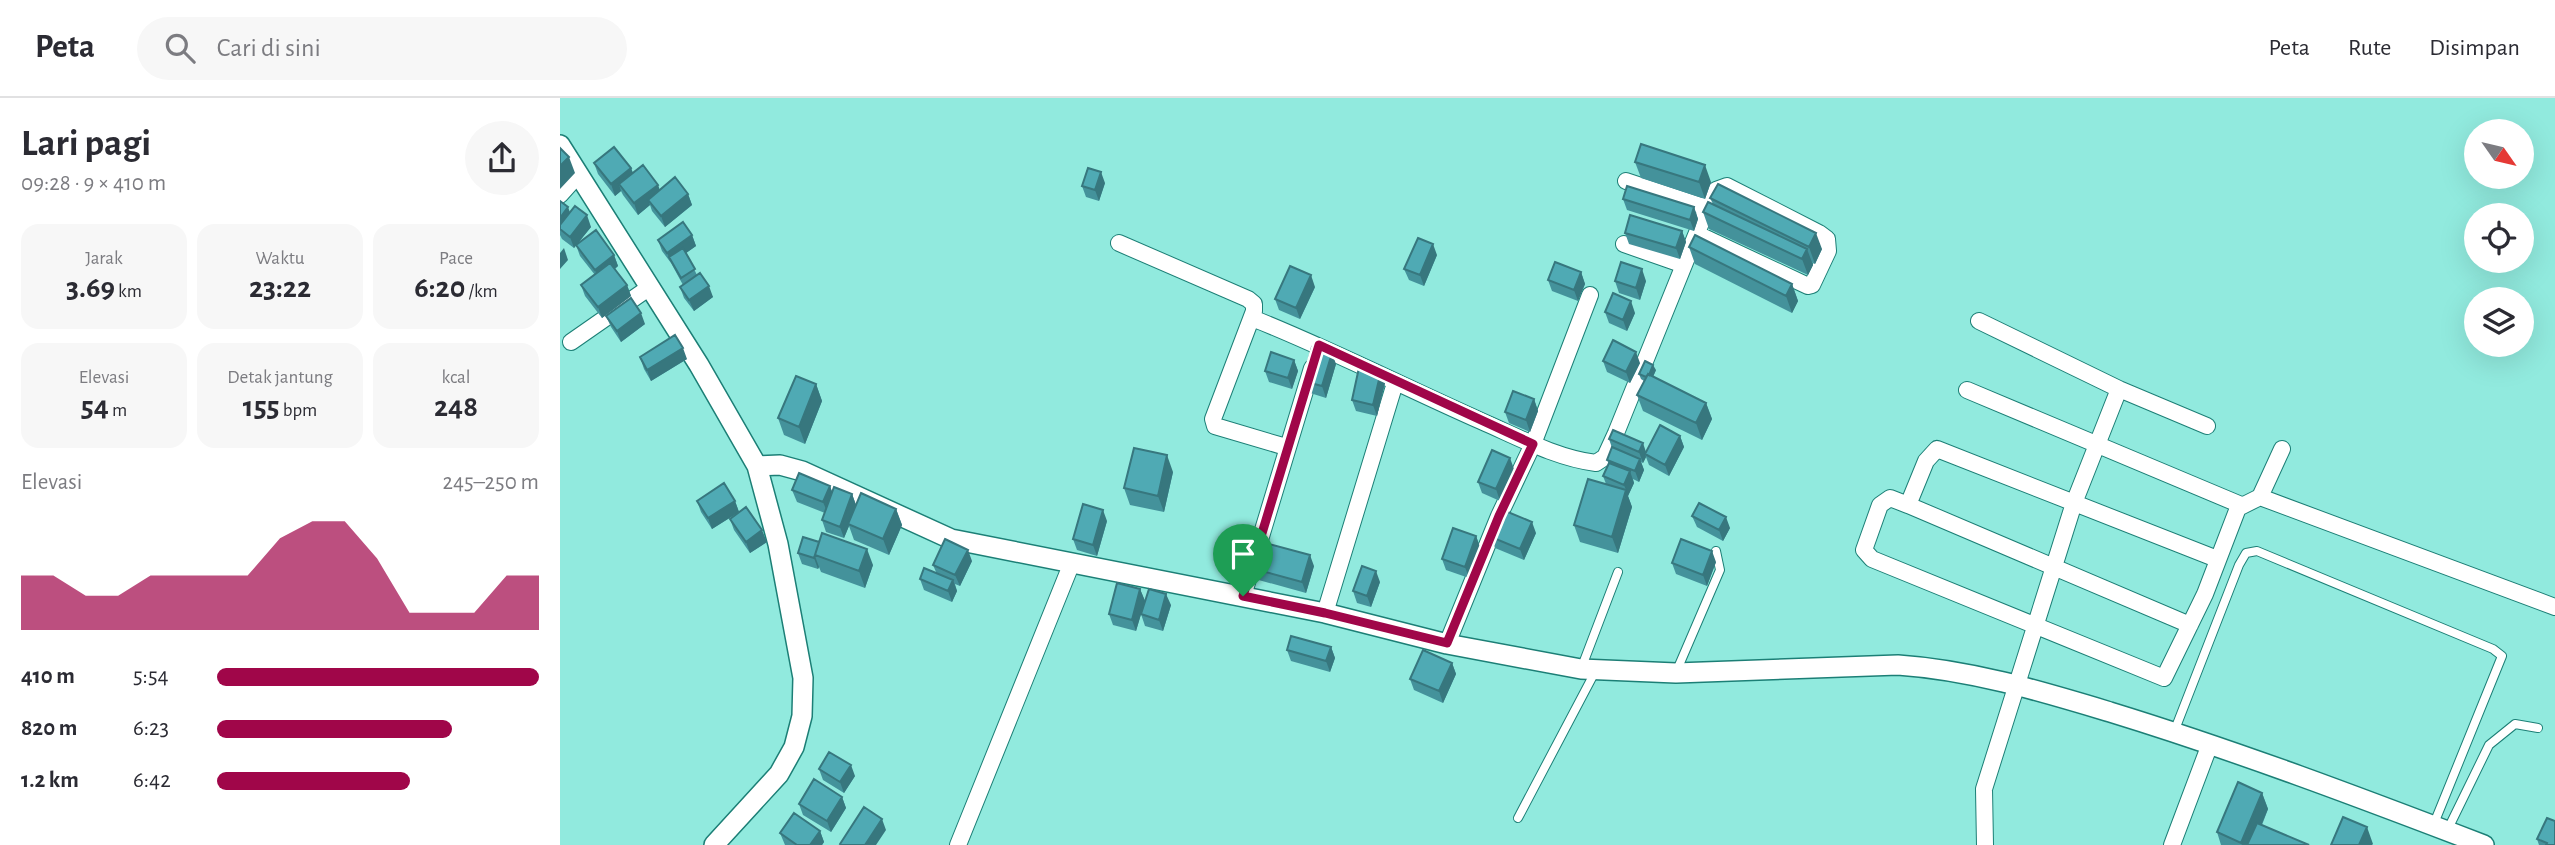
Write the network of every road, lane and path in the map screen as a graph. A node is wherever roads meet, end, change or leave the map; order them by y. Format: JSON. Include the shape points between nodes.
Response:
{"nodes":[{"id":1,"x":560,"y":145,"type":"edge"},
{"id":2,"x":578,"y":175,"type":"junction"},
{"id":3,"x":1626,"y":181,"type":"dead end"},
{"id":4,"x":560,"y":195,"type":"edge"},
{"id":5,"x":1707,"y":208,"type":"junction"},
{"id":6,"x":1697,"y":234,"type":"junction"},
{"id":7,"x":1119,"y":243,"type":"dead end"},
{"id":8,"x":1624,"y":244,"type":"dead end"},
{"id":9,"x":1684,"y":265,"type":"junction"},
{"id":10,"x":650,"y":287,"type":"junction"},
{"id":11,"x":1590,"y":295,"type":"dead end"},
{"id":12,"x":1252,"y":318,"type":"junction"},
{"id":13,"x":1979,"y":321,"type":"dead end"},
{"id":14,"x":571,"y":342,"type":"dead end"},
{"id":15,"x":1319,"y":345,"type":"junction"},
{"id":16,"x":1395,"y":383,"type":"junction"},
{"id":17,"x":2119,"y":389,"type":"junction"},
{"id":18,"x":1967,"y":390,"type":"dead end"},
{"id":19,"x":2207,"y":426,"type":"dead end"},
{"id":20,"x":2096,"y":442,"type":"junction"},
{"id":21,"x":1533,"y":444,"type":"junction"},
{"id":22,"x":1286,"y":447,"type":"junction"},
{"id":23,"x":2282,"y":449,"type":"dead end"},
{"id":24,"x":757,"y":466,"type":"junction"},
{"id":25,"x":2260,"y":497,"type":"junction"},
{"id":26,"x":2074,"y":503,"type":"junction"},
{"id":27,"x":1908,"y":505,"type":"junction"},
{"id":28,"x":2241,"y":505,"type":"junction"},
{"id":29,"x":1716,"y":551,"type":"dead end"},
{"id":30,"x":2217,"y":559,"type":"junction"},
{"id":31,"x":1071,"y":565,"type":"junction"},
{"id":32,"x":2054,"y":566,"type":"junction"},
{"id":33,"x":1618,"y":572,"type":"dead end"},
{"id":34,"x":1243,"y":596,"type":"junction"},
{"id":35,"x":2555,"y":607,"type":"edge"},
{"id":36,"x":1325,"y":613,"type":"junction"},
{"id":37,"x":2190,"y":625,"type":"junction"},
{"id":38,"x":2033,"y":626,"type":"junction"},
{"id":39,"x":1447,"y":643,"type":"junction"},
{"id":40,"x":1589,"y":669,"type":"junction"},
{"id":41,"x":1676,"y":673,"type":"junction"},
{"id":42,"x":2015,"y":684,"type":"junction"},
{"id":43,"x":2538,"y":728,"type":"dead end"},
{"id":44,"x":2174,"y":732,"type":"junction"},
{"id":45,"x":2210,"y":744,"type":"junction"},
{"id":46,"x":1518,"y":818,"type":"dead end"},
{"id":47,"x":2440,"y":828,"type":"junction"},
{"id":48,"x":714,"y":845,"type":"edge"},
{"id":49,"x":958,"y":845,"type":"edge"},
{"id":50,"x":1985,"y":845,"type":"edge"},
{"id":51,"x":2172,"y":845,"type":"edge"},
{"id":52,"x":2484,"y":845,"type":"edge"}],
"edges":[{"from":1,"to":2,"type":"street"},
{"from":2,"to":4,"type":"street"},
{"from":2,"to":10,"type":"street"},
{"from":3,"to":5,"type":"street"},
{"from":5,"to":6,"type":"street"},
{"from":5,"to":6,"type":"street","via":[[1716,190],[1727,186],[1819,233],[1826,239],[1828,251],[1812,285],[1802,285]]},
{"from":6,"to":9,"type":"street"},
{"from":7,"to":12,"type":"street","via":[[1248,299],[1254,304]]},
{"from":8,"to":9,"type":"street"},
{"from":9,"to":21,"type":"street","via":[[1605,457],[1596,463],[1581,461]]},
{"from":10,"to":14,"type":"street"},
{"from":10,"to":24,"type":"street"},
{"from":11,"to":21,"type":"street"},
{"from":12,"to":15,"type":"street"},
{"from":12,"to":22,"type":"street","via":[[1213,419],[1215,426]]},
{"from":13,"to":17,"type":"street"},
{"from":15,"to":16,"type":"street"},
{"from":15,"to":22,"type":"street"},
{"from":16,"to":21,"type":"street"},
{"from":16,"to":36,"type":"street"},
{"from":17,"to":19,"type":"street"},
{"from":17,"to":20,"type":"street"},
{"from":18,"to":20,"type":"street"},
{"from":20,"to":26,"type":"street"},
{"from":20,"to":28,"type":"street"},
{"from":21,"to":39,"type":"street"},
{"from":22,"to":34,"type":"street"},
{"from":23,"to":25,"type":"street"},
{"from":24,"to":31,"type":"street","via":[[802,471],[951,539]]},
{"from":24,"to":48,"type":"street","via":[[796,631],[803,678],[802,716],[794,747],[779,775]]},
{"from":25,"to":28,"type":"street"},
{"from":25,"to":35,"type":"street"},
{"from":26,"to":27,"type":"street","via":[[1937,449],[1926,461]]},
{"from":26,"to":30,"type":"street"},
{"from":26,"to":32,"type":"street"},
{"from":27,"to":32,"type":"street"},
{"from":27,"to":38,"type":"street","via":[[1890,498],[1880,505],[1864,544],[1867,555]]},
{"from":28,"to":30,"type":"street"},
{"from":29,"to":41,"type":"lane","via":[[1720,570]]},
{"from":30,"to":37,"type":"street"},
{"from":31,"to":34,"type":"street"},
{"from":31,"to":49,"type":"street"},
{"from":32,"to":37,"type":"street"},
{"from":32,"to":38,"type":"street"},
{"from":33,"to":40,"type":"lane"},
{"from":34,"to":36,"type":"street"},
{"from":36,"to":39,"type":"street"},
{"from":37,"to":38,"type":"street","via":[[2164,678]]},
{"from":38,"to":42,"type":"street"},
{"from":39,"to":40,"type":"street"},
{"from":40,"to":41,"type":"street"},
{"from":40,"to":46,"type":"lane"},
{"from":41,"to":42,"type":"street","via":[[1898,665],[1933,667]]},
{"from":42,"to":44,"type":"street"},
{"from":42,"to":50,"type":"street","via":[[1984,789]]},
{"from":43,"to":47,"type":"lane","via":[[2515,724],[2489,745]]},
{"from":44,"to":45,"type":"street"},
{"from":44,"to":47,"type":"lane","via":[[2239,565],[2246,553],[2257,551],[2502,656]]},
{"from":45,"to":47,"type":"street"},
{"from":45,"to":51,"type":"street"},
{"from":47,"to":52,"type":"street"}]}
